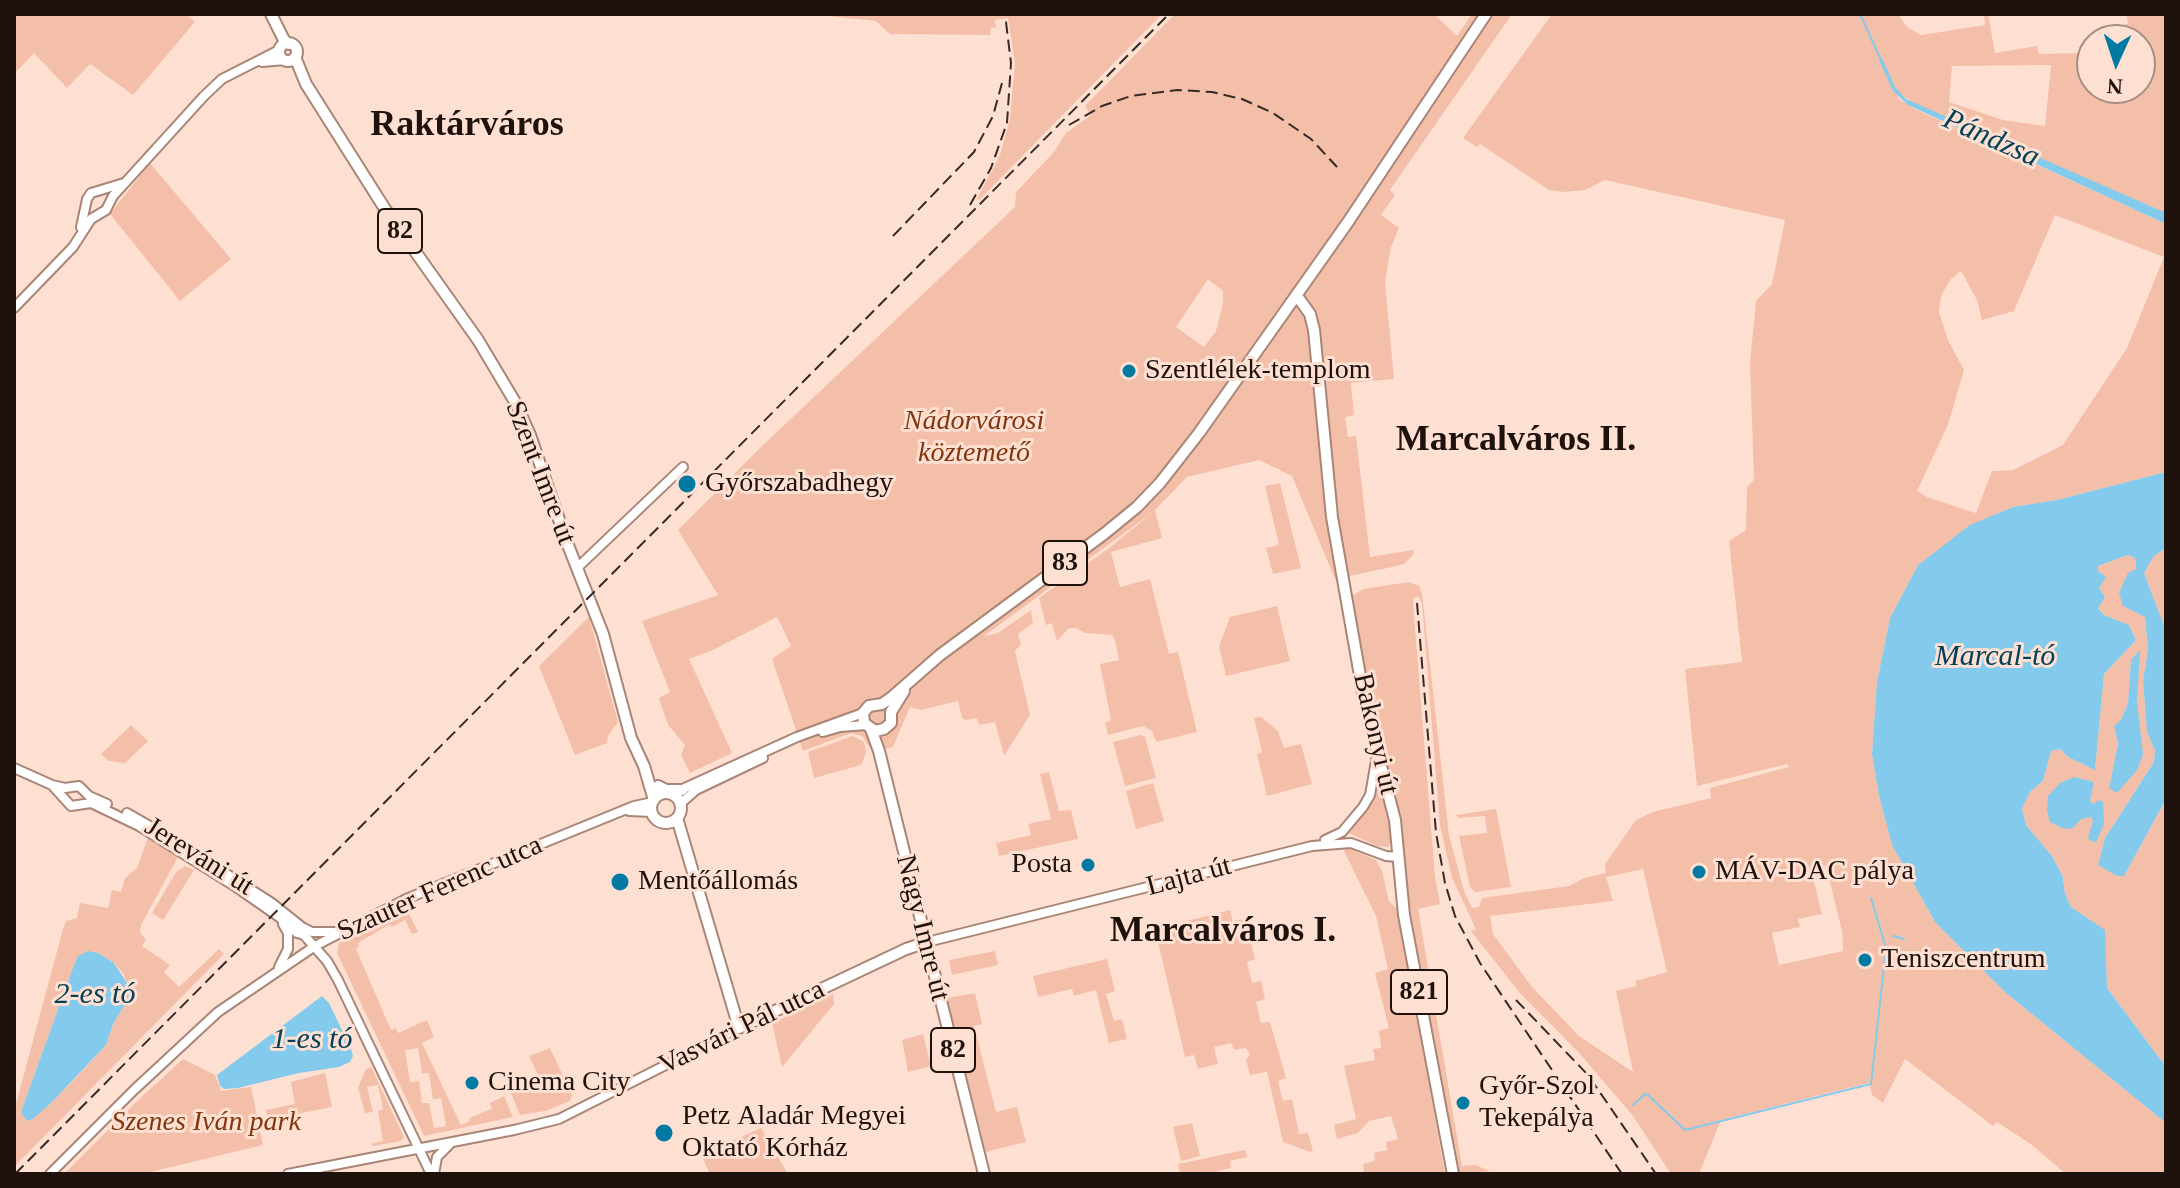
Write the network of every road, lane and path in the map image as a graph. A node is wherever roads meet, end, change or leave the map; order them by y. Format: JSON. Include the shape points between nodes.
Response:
{"nodes":[{"id":1,"x":1486,"y":14,"type":"edge"},
{"id":2,"x":272,"y":17,"type":"edge"},
{"id":3,"x":283,"y":47,"type":"junction"},
{"id":4,"x":289,"y":59,"type":"junction"},
{"id":5,"x":250,"y":65,"type":"junction"},
{"id":6,"x":131,"y":178,"type":"junction"},
{"id":7,"x":100,"y":191,"type":"junction"},
{"id":8,"x":87,"y":205,"type":"junction"},
{"id":9,"x":109,"y":205,"type":"junction"},
{"id":10,"x":100,"y":213,"type":"junction"},
{"id":11,"x":74,"y":244,"type":"junction"},
{"id":12,"x":1297,"y":296,"type":"junction"},
{"id":13,"x":14,"y":308,"type":"edge"},
{"id":14,"x":683,"y":467,"type":"dead end"},
{"id":15,"x":577,"y":568,"type":"junction"},
{"id":16,"x":886,"y":708,"type":"junction"},
{"id":17,"x":867,"y":723,"type":"junction"},
{"id":18,"x":884,"y":729,"type":"junction"},
{"id":19,"x":1377,"y":754,"type":"junction"},
{"id":20,"x":14,"y":768,"type":"edge"},
{"id":21,"x":885,"y":775,"type":"junction"},
{"id":22,"x":52,"y":785,"type":"junction"},
{"id":23,"x":69,"y":787,"type":"junction"},
{"id":24,"x":682,"y":790,"type":"junction"},
{"id":25,"x":84,"y":791,"type":"junction"},
{"id":26,"x":669,"y":794,"type":"junction"},
{"id":27,"x":64,"y":796,"type":"junction"},
{"id":28,"x":652,"y":800,"type":"junction"},
{"id":29,"x":81,"y":804,"type":"junction"},
{"id":30,"x":680,"y":804,"type":"junction"},
{"id":31,"x":672,"y":821,"type":"junction"},
{"id":32,"x":1312,"y":846,"type":"junction"},
{"id":33,"x":1399,"y":857,"type":"junction"},
{"id":34,"x":277,"y":915,"type":"junction"},
{"id":35,"x":303,"y":931,"type":"junction"},
{"id":36,"x":339,"y":932,"type":"junction"},
{"id":37,"x":927,"y":942,"type":"junction"},
{"id":38,"x":315,"y":946,"type":"junction"},
{"id":39,"x":275,"y":971,"type":"junction"},
{"id":40,"x":739,"y":1028,"type":"junction"},
{"id":41,"x":458,"y":1140,"type":"junction"},
{"id":42,"x":419,"y":1147,"type":"junction"},
{"id":43,"x":50,"y":1174,"type":"edge"},
{"id":44,"x":288,"y":1174,"type":"edge"},
{"id":45,"x":433,"y":1174,"type":"edge"},
{"id":46,"x":984,"y":1174,"type":"edge"},
{"id":47,"x":1453,"y":1174,"type":"edge"}],
"edges":[{"from":1,"to":12,"type":"main road","number":"83"},
{"from":2,"to":3,"type":"main road","number":"82"},
{"from":3,"to":4,"type":"main road","number":"82","via":[[281,58]]},
{"from":3,"to":4,"type":"main road","number":"82","via":[[296,50]]},
{"from":3,"to":5,"type":"street"},
{"from":4,"to":5,"type":"street"},
{"from":4,"to":15,"type":"main road","name":"Szent Imre út","number":"82","via":[[515,402]]},
{"from":5,"to":6,"type":"street","via":[[222,79],[204,96]]},
{"from":6,"to":7,"type":"street"},
{"from":6,"to":9,"type":"street"},
{"from":7,"to":8,"type":"street","via":[[88,196]]},
{"from":7,"to":9,"type":"street"},
{"from":8,"to":10,"type":"street"},
{"from":8,"to":11,"type":"street"},
{"from":9,"to":10,"type":"street"},
{"from":10,"to":11,"type":"street","via":[[87,222]]},
{"from":11,"to":13,"type":"street"},
{"from":12,"to":16,"type":"main road","number":"83","via":[[1199,433],[1137,507],[940,655]]},
{"from":12,"to":19,"type":"main road","name":"Bakonyi út","number":"821","via":[[1314,330],[1327,484]]},
{"from":14,"to":15,"type":"street"},
{"from":15,"to":28,"type":"main road","name":"Szent Imre út","number":"82","via":[[603,634]]},
{"from":16,"to":17,"type":"main road","via":[[872,704]]},
{"from":16,"to":18,"type":"main road","number":"83","via":[[891,723]]},
{"from":17,"to":18,"type":"main road"},
{"from":17,"to":21,"type":"main road","name":"Nagy Imre út","number":"83"},
{"from":17,"to":24,"type":"street","via":[[809,733]]},
{"from":17,"to":30,"type":"street","via":[[801,741],[696,790]]},
{"from":18,"to":21,"type":"main road","name":"Nagy Imre út","number":"83"},
{"from":19,"to":32,"type":"street","name":"Lajta út","via":[[1370,795],[1356,817],[1342,832]]},
{"from":19,"to":33,"type":"main road","name":"Bakonyi út","number":"821"},
{"from":20,"to":22,"type":"street","name":"Jereváni út"},
{"from":21,"to":37,"type":"main road","name":"Nagy Imre út","number":"83"},
{"from":22,"to":23,"type":"street","name":"Jereváni út"},
{"from":22,"to":27,"type":"street","name":"Jereváni út"},
{"from":23,"to":25,"type":"street","name":"Jereváni út"},
{"from":23,"to":27,"type":"street"},
{"from":24,"to":26,"type":"street"},
{"from":24,"to":28,"type":"main road","via":[[666,790]]},
{"from":25,"to":29,"type":"street"},
{"from":25,"to":35,"type":"street","name":"Jereváni út","via":[[174,840],[272,903]]},
{"from":26,"to":28,"type":"main road"},
{"from":26,"to":30,"type":"main road"},
{"from":27,"to":29,"type":"street","name":"Jereváni út","via":[[71,806]]},
{"from":28,"to":31,"type":"main road","number":"82","via":[[656,819]]},
{"from":28,"to":36,"type":"street","name":"Szauter Ferenc utca","via":[[406,899]]},
{"from":29,"to":34,"type":"street","name":"Jereváni út","via":[[103,807],[132,822]]},
{"from":30,"to":31,"type":"main road"},
{"from":31,"to":40,"type":"main road","number":"82","via":[[703,901]]},
{"from":32,"to":33,"type":"street","name":"Lajta út","via":[[1351,843]]},
{"from":32,"to":37,"type":"street","name":"Lajta út"},
{"from":33,"to":47,"type":"main road","name":"Bakonyi út","number":"821","via":[[1404,915]]},
{"from":34,"to":35,"type":"street","name":"Jereváni út","via":[[297,933]]},
{"from":34,"to":39,"type":"street","via":[[289,941]]},
{"from":35,"to":36,"type":"street"},
{"from":35,"to":38,"type":"street"},
{"from":36,"to":38,"type":"street","name":"Szauter Ferenc utca"},
{"from":37,"to":40,"type":"main road","name":"Vasvári Pál utca"},
{"from":37,"to":46,"type":"main road","name":"Nagy Imre út","number":"82"},
{"from":38,"to":39,"type":"street","name":"Szauter Ferenc utca"},
{"from":38,"to":42,"type":"street","via":[[338,980]]},
{"from":39,"to":43,"type":"street","name":"Szauter Ferenc utca","via":[[218,1012]]},
{"from":40,"to":41,"type":"street","name":"Vasvári Pál utca","via":[[559,1119]]},
{"from":41,"to":42,"type":"street","name":"Vasvári Pál utca"},
{"from":41,"to":45,"type":"street","via":[[440,1152]]},
{"from":42,"to":44,"type":"street","name":"Vasvári Pál utca"},
{"from":42,"to":45,"type":"street"}]}
